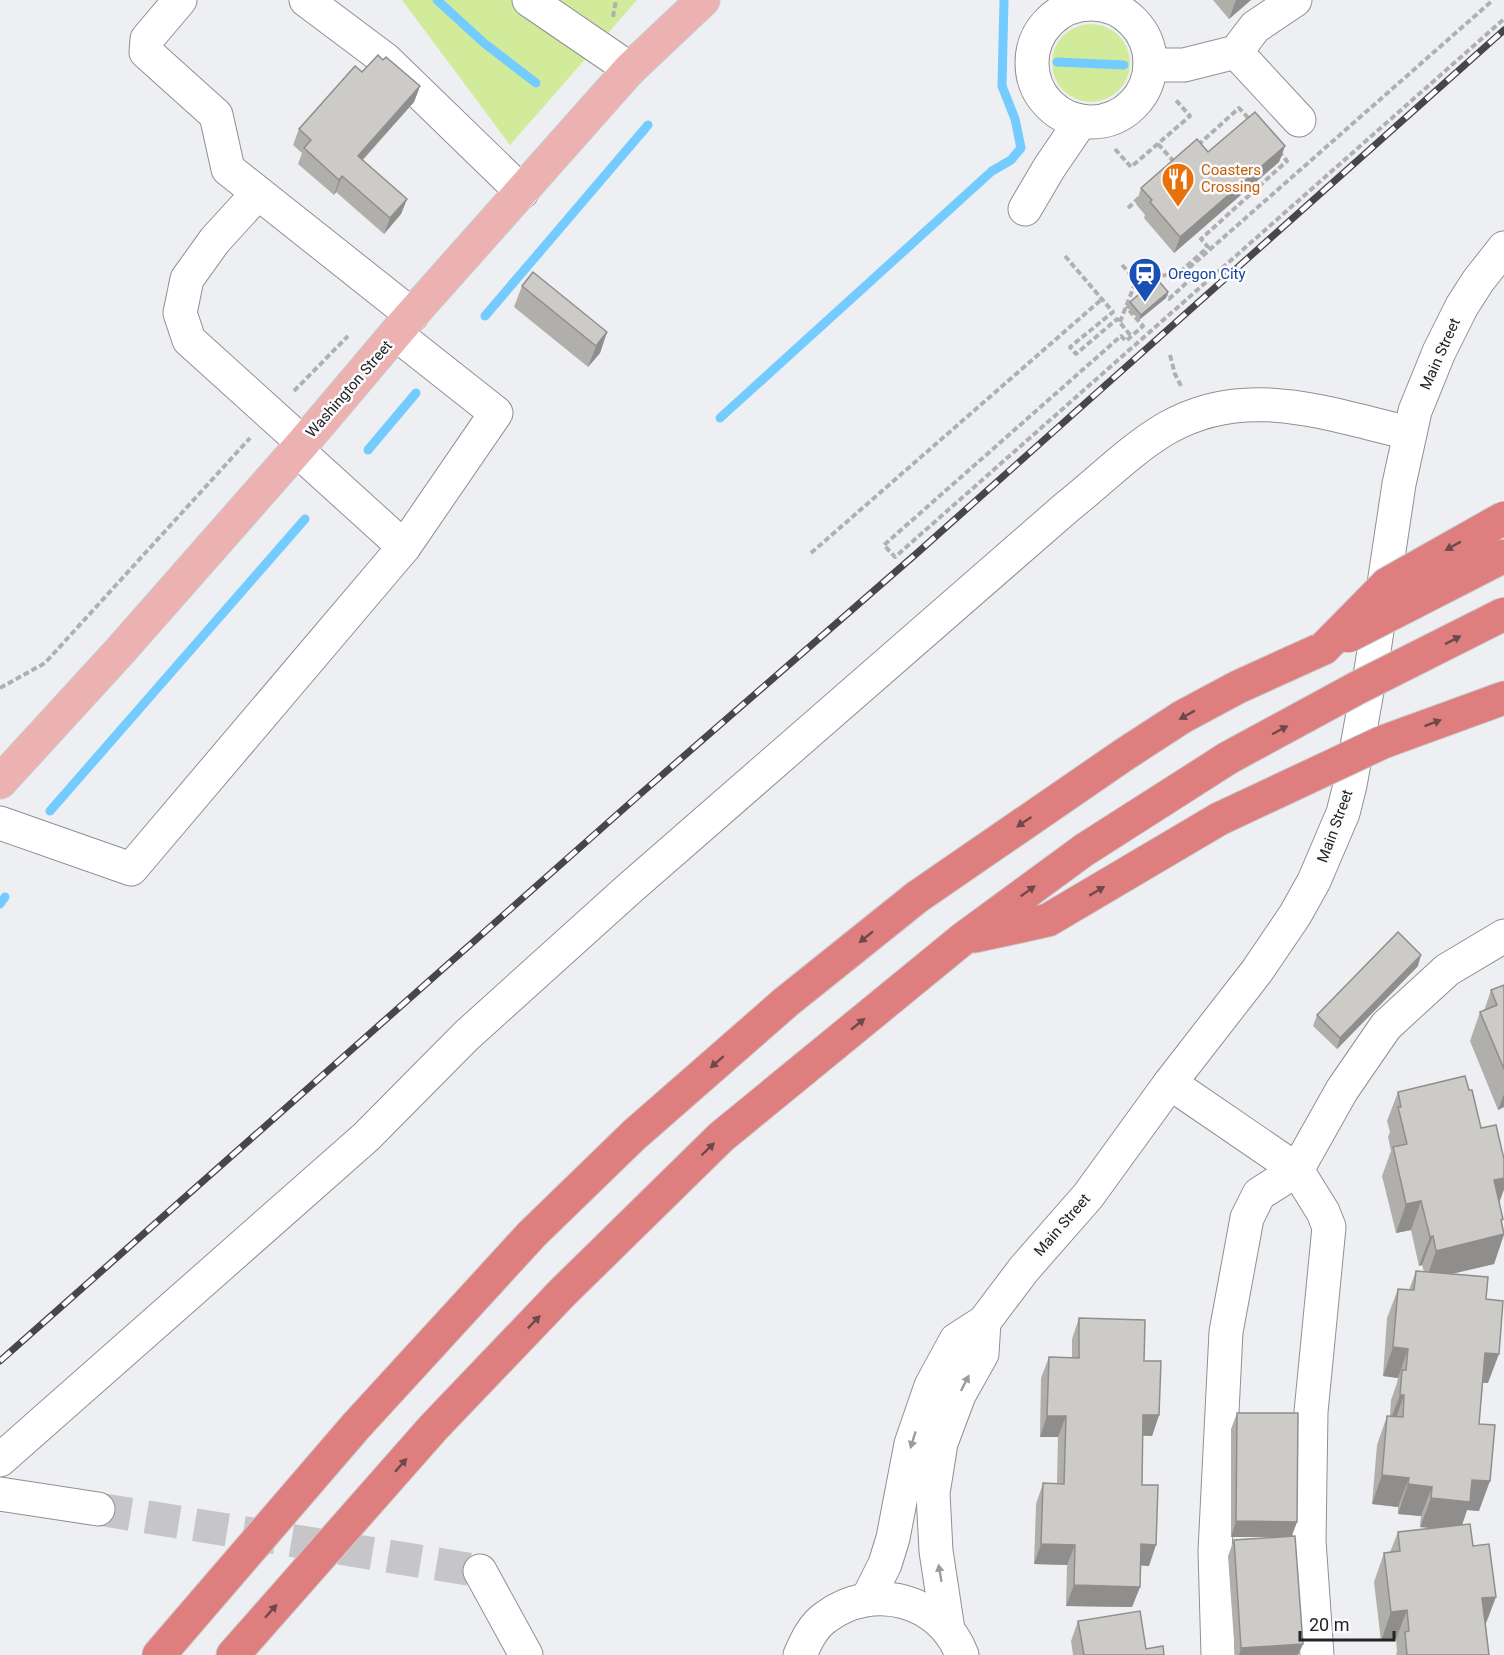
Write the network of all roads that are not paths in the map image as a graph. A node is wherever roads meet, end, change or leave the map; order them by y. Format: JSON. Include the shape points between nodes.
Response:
{"nodes":[{"id":1,"x":180,"y":0,"type":"edge"},
{"id":2,"x":306,"y":0,"type":"edge"},
{"id":3,"x":529,"y":0,"type":"edge"},
{"id":4,"x":703,"y":0,"type":"edge"},
{"id":5,"x":1295,"y":0,"type":"edge"},
{"id":6,"x":1065,"y":4,"type":"edge"},
{"id":7,"x":1236,"y":52,"type":"junction"},
{"id":8,"x":1150,"y":65,"type":"junction"},
{"id":9,"x":630,"y":69,"type":"junction"},
{"id":10,"x":1299,"y":120,"type":"dead end"},
{"id":11,"x":1081,"y":121,"type":"junction"},
{"id":12,"x":522,"y":192,"type":"junction"},
{"id":13,"x":258,"y":193,"type":"junction"},
{"id":14,"x":1025,"y":209,"type":"dead end"},
{"id":15,"x":1504,"y":248,"type":"edge"},
{"id":16,"x":404,"y":325,"type":"junction"},
{"id":17,"x":1410,"y":433,"type":"junction"},
{"id":18,"x":300,"y":446,"type":"junction"},
{"id":19,"x":1504,"y":518,"type":"edge"},
{"id":20,"x":404,"y":547,"type":"junction"},
{"id":21,"x":1504,"y":556,"type":"edge"},
{"id":22,"x":1504,"y":614,"type":"edge"},
{"id":23,"x":1324,"y":648,"type":"junction"},
{"id":24,"x":1493,"y":701,"type":"edge"},
{"id":25,"x":0,"y":782,"type":"edge"},
{"id":26,"x":0,"y":823,"type":"edge"},
{"id":27,"x":1504,"y":936,"type":"edge"},
{"id":28,"x":964,"y":938,"type":"junction"},
{"id":29,"x":1170,"y":1083,"type":"junction"},
{"id":30,"x":1297,"y":1170,"type":"junction"},
{"id":31,"x":984,"y":1322,"type":"junction"},
{"id":32,"x":0,"y":1460,"type":"edge"},
{"id":33,"x":0,"y":1494,"type":"edge"},
{"id":34,"x":98,"y":1509,"type":"tunnel mouth"},
{"id":35,"x":480,"y":1571,"type":"dead end"},
{"id":36,"x":868,"y":1598,"type":"junction"},
{"id":37,"x":955,"y":1643,"type":"edge"},
{"id":38,"x":159,"y":1655,"type":"edge"},
{"id":39,"x":233,"y":1655,"type":"edge"},
{"id":40,"x":526,"y":1655,"type":"edge"},
{"id":41,"x":800,"y":1655,"type":"edge"},
{"id":42,"x":1218,"y":1655,"type":"edge"},
{"id":43,"x":1317,"y":1655,"type":"edge"}],
"edges":[{"from":1,"to":13,"type":"street","via":[[147,39],[146,52],[216,115],[228,170]]},
{"from":2,"to":12,"type":"street","via":[[386,60]]},
{"from":3,"to":9,"type":"street"},
{"from":4,"to":9,"type":"main road","name":"Washington Street"},
{"from":5,"to":7,"type":"street","via":[[1255,27]]},
{"from":6,"to":8,"type":"street","via":[[1106,6],[1124,14],[1138,28],[1147,46]]},
{"from":6,"to":11,"type":"street","via":[[1037,38],[1032,59],[1034,80],[1044,99],[1060,113]]},
{"from":7,"to":8,"type":"street","via":[[1184,65]]},
{"from":7,"to":10,"type":"street"},
{"from":8,"to":11,"type":"street","via":[[1146,85],[1135,102],[1100,121]]},
{"from":9,"to":12,"type":"main road","name":"Washington Street"},
{"from":11,"to":14,"type":"street"},
{"from":12,"to":16,"type":"main road","name":"Washington Street"},
{"from":13,"to":16,"type":"street"},
{"from":13,"to":18,"type":"street","via":[[215,240],[188,279],[180,314],[189,340]]},
{"from":15,"to":17,"type":"street","name":"Main Street","via":[[1478,281],[1453,324],[1429,375]]},
{"from":16,"to":18,"type":"main road","name":"Washington Street"},
{"from":16,"to":20,"type":"street","via":[[496,413]]},
{"from":17,"to":29,"type":"street","name":"Main Street","via":[[1358,749],[1340,822],[1295,915]]},
{"from":17,"to":32,"type":"street","via":[[1283,404],[1247,405],[1210,409],[1168,428],[1134,452],[630,888],[466,1036],[366,1137]]},
{"from":18,"to":20,"type":"street"},
{"from":18,"to":25,"type":"main road","name":"Washington Street"},
{"from":19,"to":23,"type":"highway","one_way":true,"bridge":true,"via":[[1387,584]]},
{"from":20,"to":26,"type":"street","via":[[131,869]]},
{"from":21,"to":23,"type":"highway","bridge":true},
{"from":28,"to":22,"type":"highway","one_way":true,"bridge":true,"via":[[1084,850],[1228,758]]},
{"from":23,"to":38,"type":"highway","one_way":true,"via":[[1238,687],[1125,754],[917,897],[786,1002],[634,1135],[532,1234],[388,1391]]},
{"from":28,"to":24,"type":"highway","one_way":true,"bridge":true,"via":[[1048,920],[1219,819],[1383,742]]},
{"from":27,"to":30,"type":"street","via":[[1447,970],[1386,1026],[1342,1090]]},
{"from":39,"to":28,"type":"highway","one_way":true,"via":[[433,1428],[666,1190],[721,1137]]},
{"from":29,"to":30,"type":"street"},
{"from":29,"to":31,"type":"street","name":"Main Street","via":[[1088,1197],[1024,1269]]},
{"from":30,"to":42,"type":"street","via":[[1259,1194],[1247,1218],[1226,1332],[1215,1551]]},
{"from":30,"to":43,"type":"street","via":[[1329,1227],[1311,1412],[1309,1541]]},
{"from":31,"to":36,"type":"street","name":"Main Street","one_way":true,"via":[[956,1340],[931,1386],[911,1444],[893,1538]]},
{"from":37,"to":31,"type":"street","one_way":true,"via":[[936,1551],[933,1493],[941,1443],[959,1395],[982,1354]]},
{"from":33,"to":34,"type":"street"},
{"from":35,"to":40,"type":"street"},
{"from":36,"to":37,"type":"street","via":[[898,1599],[926,1610]]},
{"from":36,"to":41,"type":"street","via":[[845,1605],[824,1618],[808,1637]]}]}
